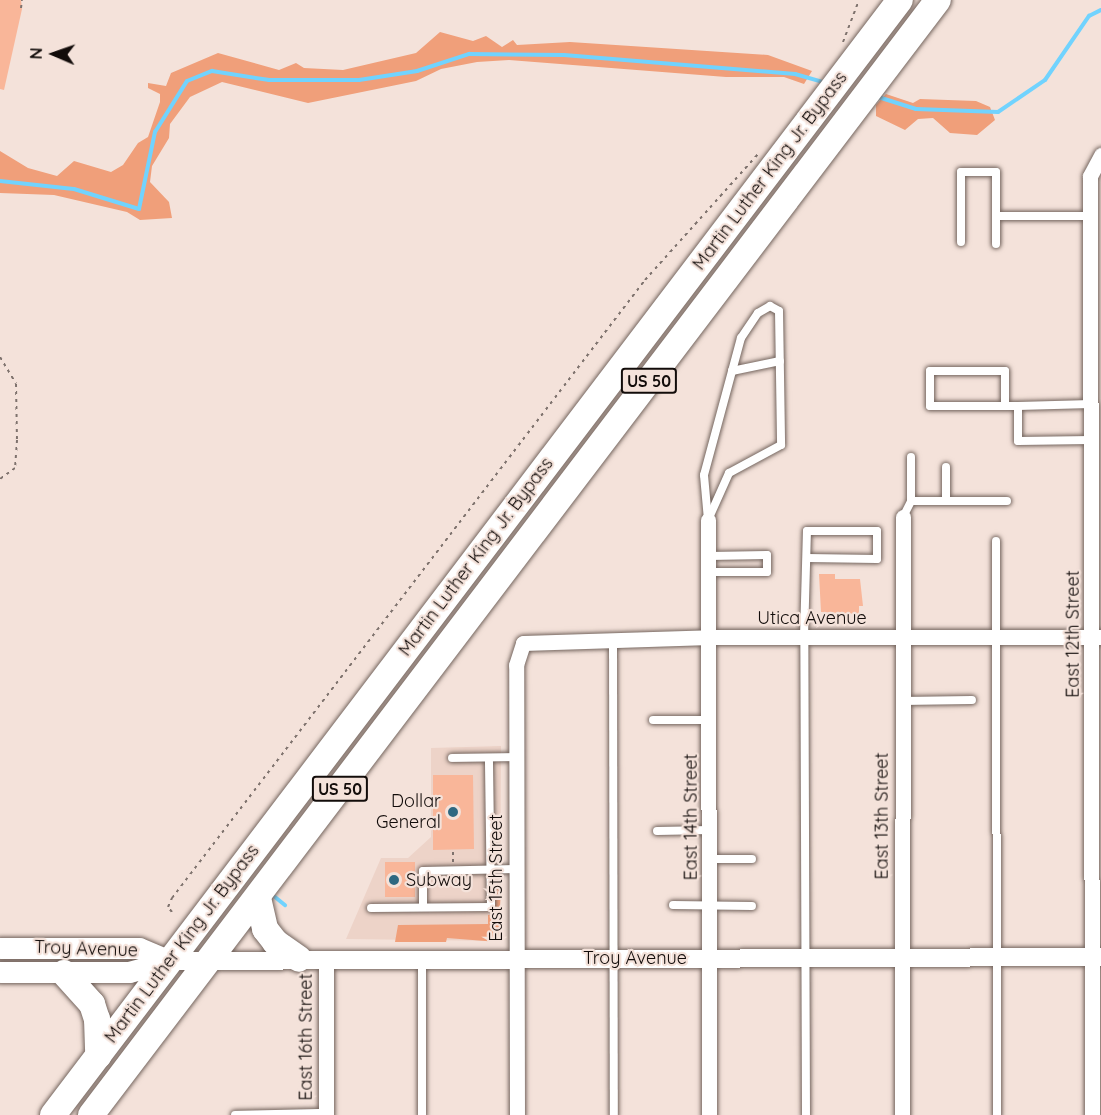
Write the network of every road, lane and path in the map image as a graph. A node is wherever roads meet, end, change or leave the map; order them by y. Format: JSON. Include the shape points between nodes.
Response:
{"nodes":[{"id":1,"x":22,"y":0,"type":"edge"},
{"id":2,"x":859,"y":0,"type":"edge"},
{"id":3,"x":900,"y":0,"type":"edge"},
{"id":4,"x":938,"y":0,"type":"edge"},
{"id":5,"x":21,"y":8,"type":"dead end"},
{"id":6,"x":847,"y":55,"type":"junction"},
{"id":7,"x":761,"y":150,"type":"dead end"},
{"id":8,"x":1101,"y":155,"type":"edge"},
{"id":9,"x":996,"y":216,"type":"junction"},
{"id":10,"x":1090,"y":216,"type":"junction"},
{"id":11,"x":962,"y":243,"type":"dead end"},
{"id":12,"x":996,"y":244,"type":"dead end"},
{"id":13,"x":0,"y":357,"type":"edge"},
{"id":14,"x":780,"y":361,"type":"junction"},
{"id":15,"x":732,"y":371,"type":"junction"},
{"id":16,"x":1096,"y":376,"type":"edge"},
{"id":17,"x":1092,"y":404,"type":"junction"},
{"id":18,"x":1018,"y":405,"type":"junction"},
{"id":19,"x":1005,"y":406,"type":"junction"},
{"id":20,"x":1097,"y":440,"type":"edge"},
{"id":21,"x":911,"y":457,"type":"dead end"},
{"id":22,"x":946,"y":467,"type":"dead end"},
{"id":23,"x":0,"y":479,"type":"edge"},
{"id":24,"x":911,"y":501,"type":"junction"},
{"id":25,"x":946,"y":501,"type":"junction"},
{"id":26,"x":1007,"y":501,"type":"dead end"},
{"id":27,"x":903,"y":517,"type":"joint"},
{"id":28,"x":708,"y":520,"type":"junction"},
{"id":29,"x":996,"y":541,"type":"dead end"},
{"id":30,"x":709,"y":556,"type":"junction"},
{"id":31,"x":807,"y":558,"type":"junction"},
{"id":32,"x":709,"y":572,"type":"junction"},
{"id":33,"x":710,"y":637,"type":"junction"},
{"id":34,"x":804,"y":637,"type":"junction"},
{"id":35,"x":900,"y":637,"type":"junction"},
{"id":36,"x":997,"y":637,"type":"junction"},
{"id":37,"x":1097,"y":637,"type":"edge"},
{"id":38,"x":613,"y":640,"type":"junction"},
{"id":39,"x":523,"y":643,"type":"joint"},
{"id":40,"x":900,"y":700,"type":"junction"},
{"id":41,"x":972,"y":700,"type":"dead end"},
{"id":42,"x":654,"y":720,"type":"dead end"},
{"id":43,"x":710,"y":720,"type":"junction"},
{"id":44,"x":516,"y":757,"type":"junction"},
{"id":45,"x":452,"y":758,"type":"dead end"},
{"id":46,"x":489,"y":758,"type":"junction"},
{"id":47,"x":710,"y":830,"type":"junction"},
{"id":48,"x":657,"y":831,"type":"dead end"},
{"id":49,"x":710,"y":858,"type":"junction"},
{"id":50,"x":752,"y":859,"type":"dead end"},
{"id":51,"x":516,"y":869,"type":"junction"},
{"id":52,"x":490,"y":870,"type":"junction"},
{"id":53,"x":258,"y":898,"type":"junction"},
{"id":54,"x":673,"y":905,"type":"dead end"},
{"id":55,"x":710,"y":905,"type":"junction"},
{"id":56,"x":752,"y":906,"type":"dead end"},
{"id":57,"x":423,"y":907,"type":"junction"},
{"id":58,"x":371,"y":908,"type":"dead end"},
{"id":59,"x":172,"y":912,"type":"dead end"},
{"id":60,"x":0,"y":948,"type":"edge"},
{"id":61,"x":806,"y":957,"type":"junction"},
{"id":62,"x":902,"y":957,"type":"junction"},
{"id":63,"x":997,"y":957,"type":"junction"},
{"id":64,"x":1096,"y":957,"type":"edge"},
{"id":65,"x":422,"y":958,"type":"junction"},
{"id":66,"x":613,"y":958,"type":"junction"},
{"id":67,"x":710,"y":958,"type":"junction"},
{"id":68,"x":299,"y":959,"type":"junction"},
{"id":69,"x":326,"y":959,"type":"junction"},
{"id":70,"x":516,"y":959,"type":"junction"},
{"id":71,"x":209,"y":960,"type":"junction"},
{"id":72,"x":170,"y":961,"type":"junction"},
{"id":73,"x":0,"y":972,"type":"edge"},
{"id":74,"x":64,"y":973,"type":"junction"},
{"id":75,"x":98,"y":1056,"type":"junction"},
{"id":76,"x":326,"y":1114,"type":"edge"},
{"id":77,"x":53,"y":1115,"type":"edge"},
{"id":78,"x":91,"y":1115,"type":"edge"},
{"id":79,"x":235,"y":1115,"type":"edge"},
{"id":80,"x":422,"y":1115,"type":"edge"},
{"id":81,"x":517,"y":1115,"type":"edge"},
{"id":82,"x":614,"y":1115,"type":"edge"},
{"id":83,"x":709,"y":1115,"type":"edge"},
{"id":84,"x":806,"y":1115,"type":"edge"},
{"id":85,"x":902,"y":1115,"type":"edge"},
{"id":86,"x":998,"y":1115,"type":"edge"},
{"id":87,"x":1092,"y":1115,"type":"edge"}],
"edges":[{"from":1,"to":5,"type":"path"},
{"from":2,"to":6,"type":"path"},
{"from":3,"to":6,"type":"highway","name":"Martin Luther King Jr. Bypass","number":"US 50"},
{"from":4,"to":53,"type":"highway","name":"Martin Luther King Jr. Bypass","number":"US 50"},
{"from":6,"to":72,"type":"highway","name":"Martin Luther King Jr. Bypass","number":"US 50","via":[[809,120]]},
{"from":7,"to":59,"type":"path","via":[[686,230],[632,298],[172,898],[168,907]]},
{"from":8,"to":10,"type":"street","name":"East 12th Street","via":[[1090,176]]},
{"from":9,"to":10,"type":"lane"},
{"from":9,"to":11,"type":"lane","via":[[996,172],[961,172]]},
{"from":9,"to":12,"type":"lane"},
{"from":10,"to":16,"type":"street","name":"East 12th Street"},
{"from":13,"to":23,"type":"path","via":[[17,390],[15,465],[10,475]]},
{"from":14,"to":15,"type":"lane"},
{"from":14,"to":15,"type":"lane","via":[[779,311],[770,306],[758,313],[741,338]]},
{"from":14,"to":28,"type":"lane","via":[[781,445],[729,473]]},
{"from":15,"to":28,"type":"lane","via":[[704,475]]},
{"from":16,"to":17,"type":"street","name":"East 12th Street"},
{"from":17,"to":18,"type":"lane"},
{"from":17,"to":20,"type":"street","name":"East 12th Street"},
{"from":18,"to":19,"type":"lane"},
{"from":18,"to":20,"type":"lane","via":[[1018,441]]},
{"from":19,"to":19,"type":"lane","via":[[930,406],[930,371],[1005,371]]},
{"from":20,"to":37,"type":"street","name":"East 12th Street"},
{"from":21,"to":24,"type":"lane"},
{"from":22,"to":25,"type":"lane"},
{"from":24,"to":25,"type":"lane"},
{"from":24,"to":27,"type":"lane"},
{"from":25,"to":26,"type":"lane"},
{"from":27,"to":35,"type":"street","name":"East 13th Street"},
{"from":28,"to":30,"type":"street","name":"East 14th Street"},
{"from":29,"to":36,"type":"lane"},
{"from":30,"to":32,"type":"street","name":"East 14th Street"},
{"from":30,"to":32,"type":"lane","via":[[767,555],[767,572]]},
{"from":31,"to":31,"type":"lane","via":[[877,559],[878,531],[807,531]]},
{"from":31,"to":34,"type":"lane"},
{"from":32,"to":33,"type":"street","name":"East 14th Street"},
{"from":33,"to":34,"type":"street","name":"Utica Avenue"},
{"from":33,"to":38,"type":"street","name":"Utica Avenue"},
{"from":33,"to":43,"type":"street","name":"East 14th Street"},
{"from":34,"to":35,"type":"street","name":"Utica Avenue"},
{"from":34,"to":61,"type":"lane"},
{"from":35,"to":36,"type":"street","name":"Utica Avenue"},
{"from":35,"to":40,"type":"street","name":"East 13th Street"},
{"from":36,"to":37,"type":"street","name":"Utica Avenue"},
{"from":36,"to":63,"type":"lane"},
{"from":37,"to":64,"type":"street","name":"East 12th Street"},
{"from":38,"to":39,"type":"street","name":"Utica Avenue"},
{"from":38,"to":66,"type":"lane"},
{"from":39,"to":44,"type":"street","name":"East 15th Street","via":[[516,665]]},
{"from":40,"to":41,"type":"lane"},
{"from":40,"to":62,"type":"street","name":"East 13th Street"},
{"from":42,"to":43,"type":"lane"},
{"from":43,"to":47,"type":"street","name":"East 14th Street"},
{"from":44,"to":46,"type":"lane"},
{"from":44,"to":51,"type":"street","name":"East 15th Street"},
{"from":45,"to":46,"type":"lane"},
{"from":46,"to":52,"type":"lane"},
{"from":47,"to":48,"type":"lane"},
{"from":47,"to":49,"type":"street","name":"East 14th Street"},
{"from":49,"to":50,"type":"lane"},
{"from":49,"to":55,"type":"street","name":"East 14th Street"},
{"from":51,"to":52,"type":"lane"},
{"from":51,"to":70,"type":"street","name":"East 15th Street"},
{"from":52,"to":57,"type":"lane","via":[[423,871]]},
{"from":52,"to":57,"type":"lane","via":[[491,907]]},
{"from":53,"to":68,"type":"highway","via":[[266,929],[275,942]]},
{"from":53,"to":71,"type":"highway","name":"Martin Luther King Jr. Bypass","number":"US 50"},
{"from":54,"to":55,"type":"lane"},
{"from":55,"to":56,"type":"lane"},
{"from":55,"to":67,"type":"street","name":"East 14th Street"},
{"from":57,"to":58,"type":"lane"},
{"from":60,"to":72,"type":"main road","name":"Troy Avenue","via":[[139,948]]},
{"from":61,"to":62,"type":"street","name":"Troy Avenue"},
{"from":61,"to":67,"type":"street","name":"Troy Avenue"},
{"from":61,"to":84,"type":"lane"},
{"from":62,"to":63,"type":"street","name":"Troy Avenue"},
{"from":62,"to":85,"type":"street","name":"East 13th Street"},
{"from":63,"to":64,"type":"street","name":"Troy Avenue"},
{"from":63,"to":86,"type":"lane"},
{"from":64,"to":87,"type":"street","name":"East 12th Street"},
{"from":65,"to":69,"type":"street","name":"Troy Avenue"},
{"from":65,"to":70,"type":"street","name":"Troy Avenue"},
{"from":65,"to":80,"type":"lane"},
{"from":66,"to":67,"type":"street","name":"Troy Avenue"},
{"from":66,"to":70,"type":"street","name":"Troy Avenue"},
{"from":66,"to":82,"type":"lane"},
{"from":67,"to":83,"type":"street","name":"East 14th Street"},
{"from":68,"to":69,"type":"street","name":"Troy Avenue"},
{"from":68,"to":71,"type":"street","name":"Troy Avenue"},
{"from":69,"to":76,"type":"street","name":"East 16th Street"},
{"from":70,"to":81,"type":"street","name":"East 15th Street"},
{"from":71,"to":72,"type":"street","name":"Troy Avenue"},
{"from":71,"to":78,"type":"highway","name":"Martin Luther King Jr. Bypass","number":"US 50"},
{"from":72,"to":74,"type":"main road","name":"Troy Avenue","via":[[129,972]]},
{"from":72,"to":75,"type":"highway","name":"Martin Luther King Jr. Bypass","number":"US 50"},
{"from":73,"to":74,"type":"main road","name":"Troy Avenue"},
{"from":74,"to":75,"type":"highway","via":[[92,1004],[97,1019]]},
{"from":75,"to":77,"type":"highway","name":"Martin Luther King Jr. Bypass","number":"US 50"},
{"from":76,"to":79,"type":"lane"}]}
